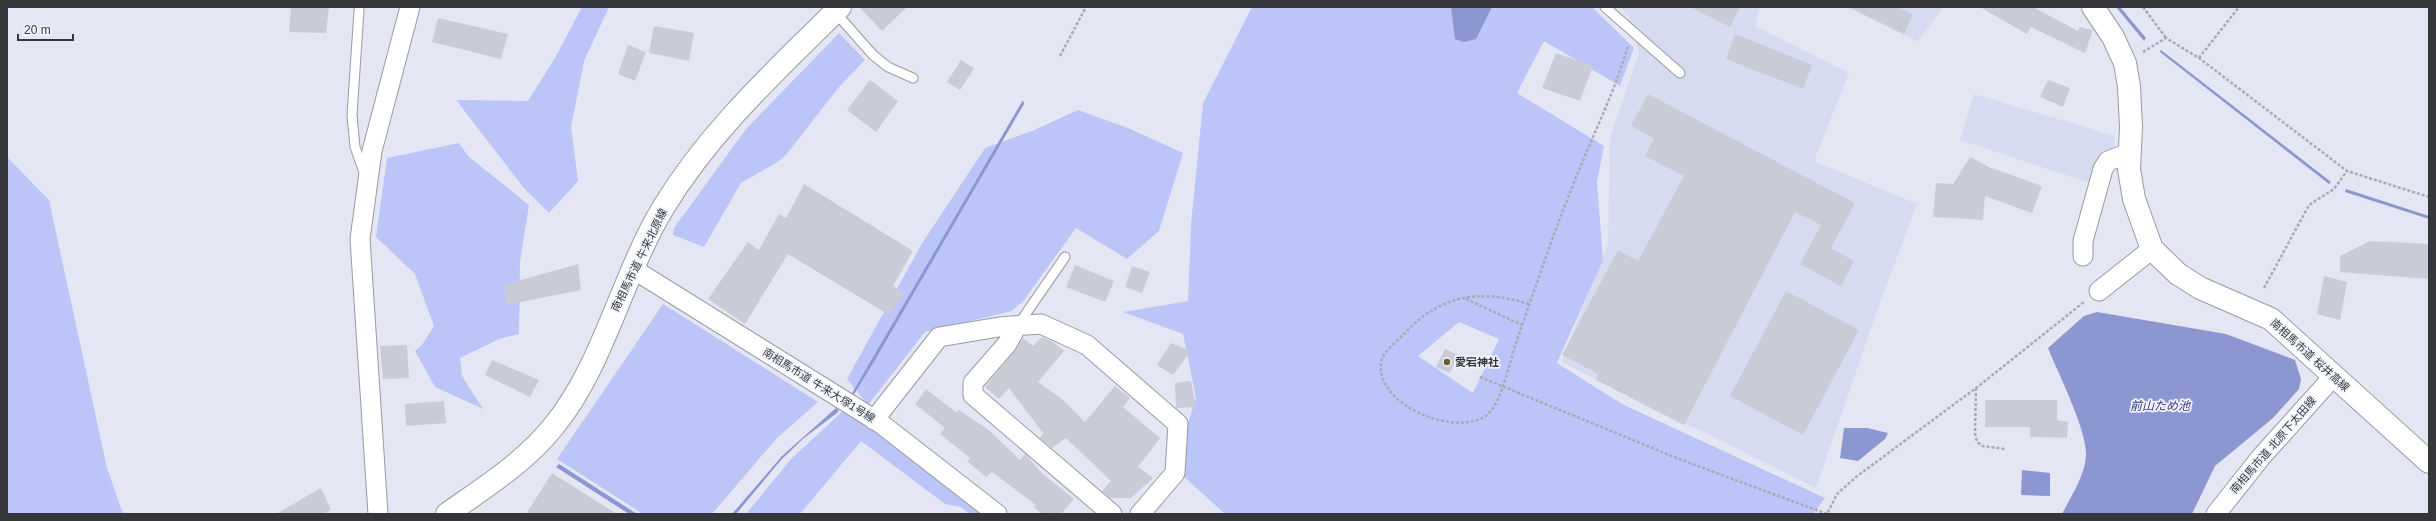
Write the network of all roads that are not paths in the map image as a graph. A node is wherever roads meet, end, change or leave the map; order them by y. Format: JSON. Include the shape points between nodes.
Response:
{"nodes":[{"id":1,"x":410,"y":7,"type":"edge"},
{"id":2,"x":1605,"y":7,"type":"edge"},
{"id":3,"x":2093,"y":7,"type":"edge"},
{"id":4,"x":359,"y":10,"type":"dead end"},
{"id":5,"x":838,"y":10,"type":"edge"},
{"id":6,"x":1680,"y":73,"type":"dead end"},
{"id":7,"x":913,"y":78,"type":"dead end"},
{"id":8,"x":2129,"y":153,"type":"junction"},
{"id":9,"x":367,"y":179,"type":"junction"},
{"id":10,"x":2152,"y":249,"type":"junction"},
{"id":11,"x":2082,"y":256,"type":"dead end"},
{"id":12,"x":1065,"y":258,"type":"dead end"},
{"id":13,"x":632,"y":268,"type":"junction"},
{"id":14,"x":2099,"y":291,"type":"road end"},
{"id":15,"x":1017,"y":326,"type":"junction"},
{"id":16,"x":2333,"y":377,"type":"junction"},
{"id":17,"x":874,"y":420,"type":"junction"},
{"id":18,"x":2429,"y":462,"type":"edge"},
{"id":19,"x":378,"y":514,"type":"edge"},
{"id":20,"x":448,"y":514,"type":"edge"},
{"id":21,"x":997,"y":514,"type":"edge"},
{"id":22,"x":1112,"y":514,"type":"edge"},
{"id":23,"x":1140,"y":514,"type":"edge"},
{"id":24,"x":2216,"y":514,"type":"edge"}],
"edges":[{"from":1,"to":9,"type":"street"},
{"from":2,"to":6,"type":"lane"},
{"from":3,"to":8,"type":"street","name":"南相馬市道 桜井高線","via":[[2113,37],[2125,63],[2129,86]]},
{"from":4,"to":9,"type":"lane","via":[[352,115],[355,148]]},
{"from":5,"to":7,"type":"lane","via":[[873,55],[888,67]]},
{"from":5,"to":13,"type":"street","name":"南相馬市道 牛来北原線","via":[[744,102],[698,155],[663,209]]},
{"from":8,"to":10,"type":"street","name":"南相馬市道 桜井高線","via":[[2134,199]]},
{"from":8,"to":11,"type":"street","via":[[2108,161],[2103,169],[2083,241]]},
{"from":9,"to":19,"type":"street","via":[[360,239]]},
{"from":10,"to":14,"type":"street"},
{"from":10,"to":16,"type":"street","name":"南相馬市道 桜井高線","via":[[2178,274],[2200,288],[2271,319]]},
{"from":12,"to":15,"type":"lane"},
{"from":13,"to":17,"type":"street","name":"南相馬市道 牛来大塚1号線"},
{"from":13,"to":20,"type":"street","name":"南相馬市道 牛来北原線","via":[[586,377],[554,426],[509,470]]},
{"from":15,"to":17,"type":"street","via":[[939,337]]},
{"from":15,"to":22,"type":"street","via":[[1007,344],[973,383],[973,395]]},
{"from":15,"to":23,"type":"street","via":[[1041,324],[1087,345],[1178,424],[1175,473]]},
{"from":16,"to":18,"type":"street","name":"南相馬市道 桜井高線"},
{"from":16,"to":24,"type":"street","name":"南相馬市道 北原下太田線","via":[[2261,458]]},
{"from":17,"to":21,"type":"street","name":"南相馬市道 牛来大塚1号線"}]}
